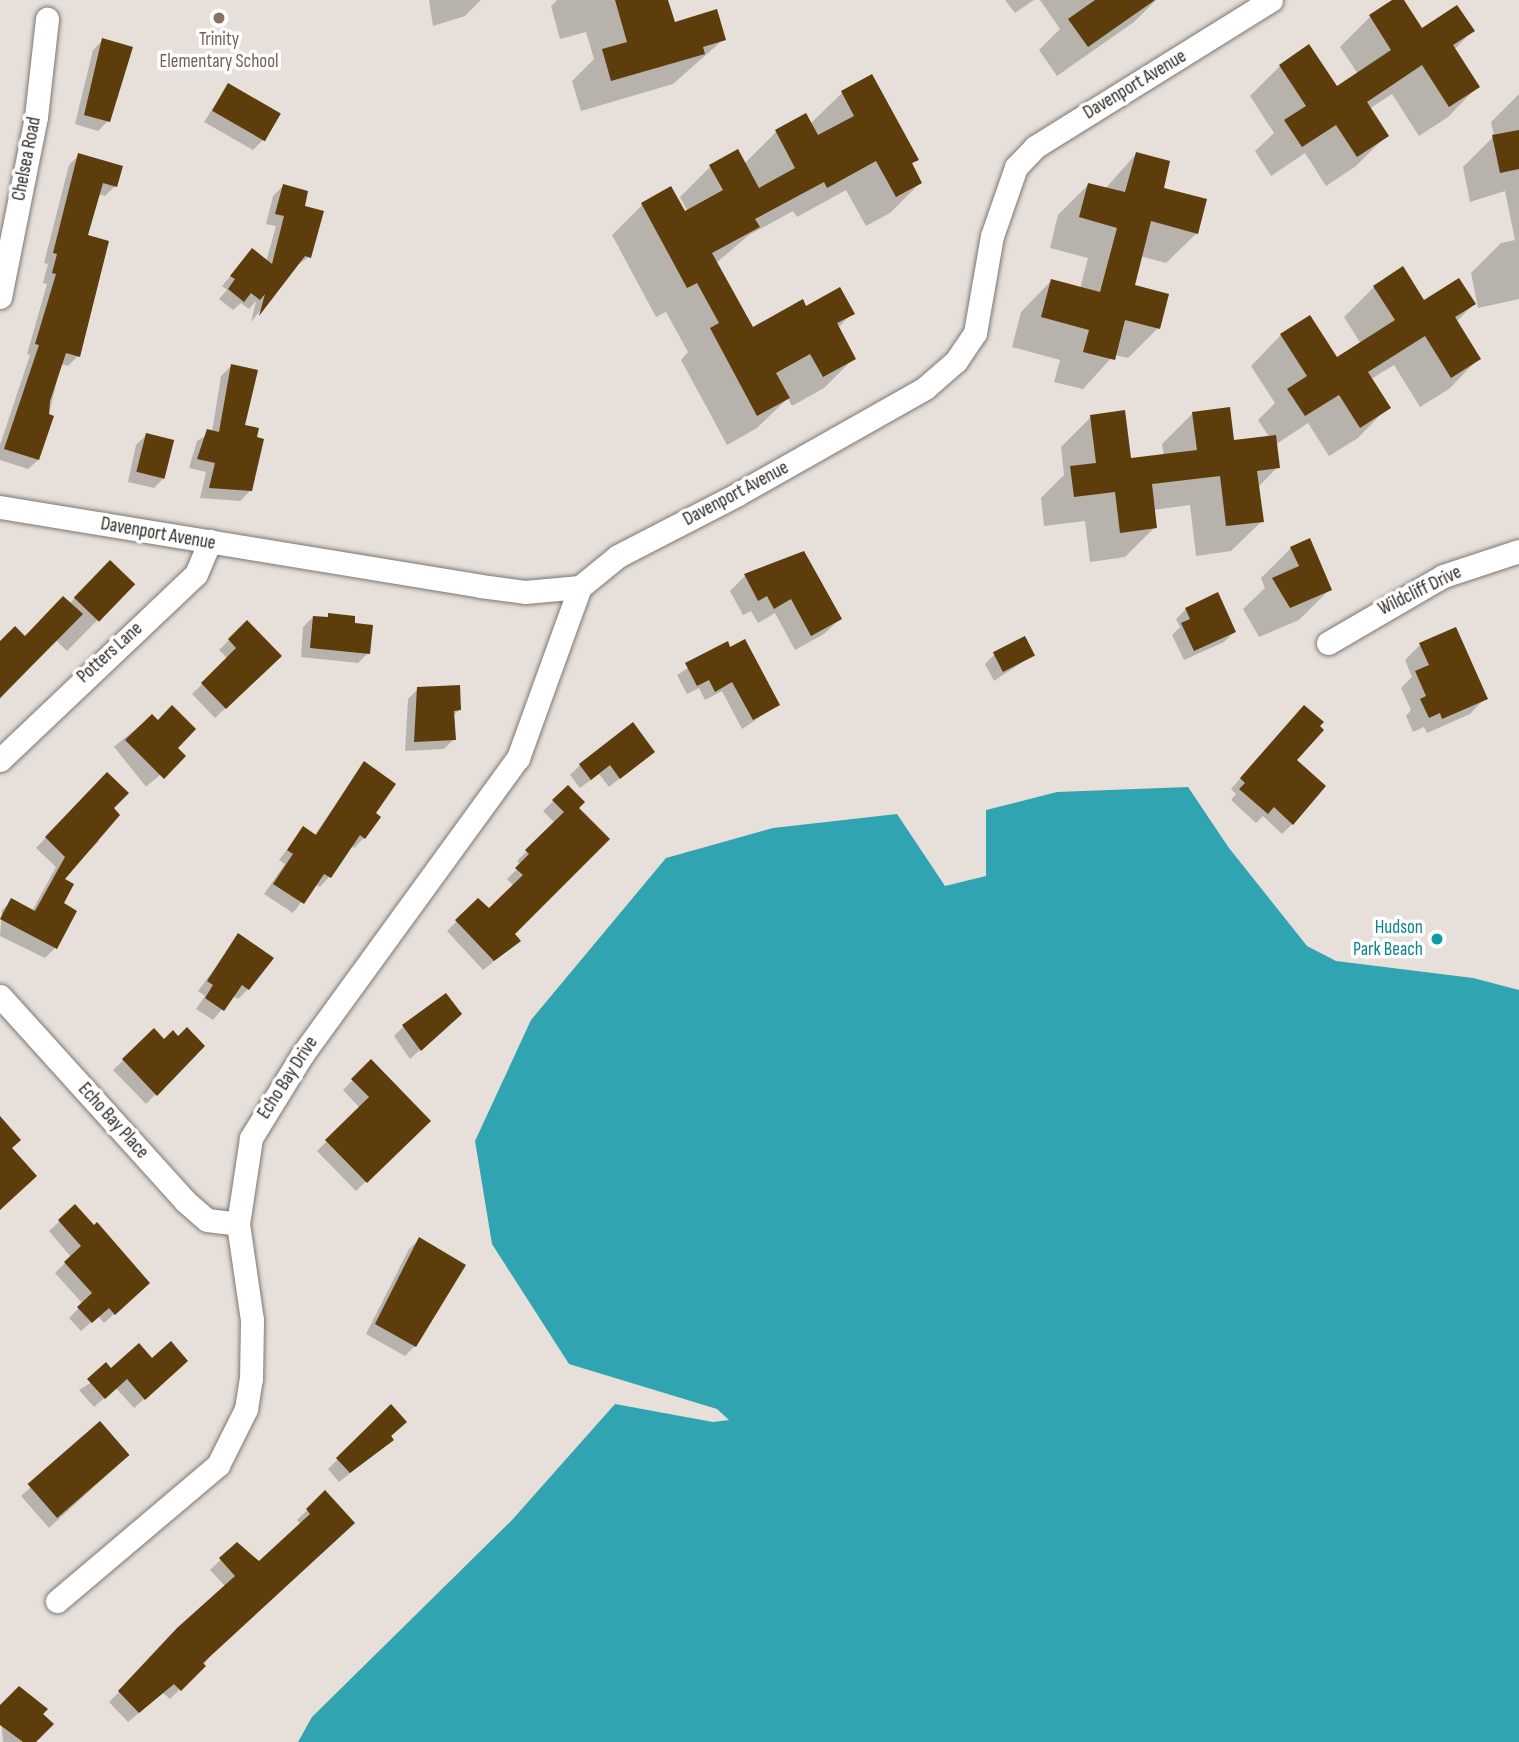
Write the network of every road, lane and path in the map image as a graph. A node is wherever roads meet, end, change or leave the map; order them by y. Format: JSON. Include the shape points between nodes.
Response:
{"nodes":[{"id":1,"x":1271,"y":0,"type":"edge"},
{"id":2,"x":47,"y":19,"type":"dead end"},
{"id":3,"x":0,"y":297,"type":"edge"},
{"id":4,"x":0,"y":507,"type":"edge"},
{"id":5,"x":210,"y":541,"type":"junction"},
{"id":6,"x":1519,"y":551,"type":"edge"},
{"id":7,"x":580,"y":587,"type":"junction"},
{"id":8,"x":1328,"y":643,"type":"dead end"},
{"id":9,"x":0,"y":760,"type":"edge"},
{"id":10,"x":0,"y":996,"type":"edge"},
{"id":11,"x":238,"y":1224,"type":"junction"},
{"id":12,"x":57,"y":1601,"type":"dead end"}],
"edges":[{"from":1,"to":7,"type":"street","name":"Davenport Avenue","via":[[1035,147],[1016,167],[992,236],[975,333],[957,361],[925,388],[618,556]]},
{"from":2,"to":3,"type":"street","name":"Chelsea Road","via":[[36,117]]},
{"from":4,"to":5,"type":"street","name":"Davenport Avenue"},
{"from":5,"to":7,"type":"street","name":"Davenport Avenue","via":[[525,592]]},
{"from":5,"to":9,"type":"street","name":"Potters Lane","via":[[196,574]]},
{"from":6,"to":8,"type":"street","name":"Wildcliff Drive","via":[[1443,576]]},
{"from":7,"to":11,"type":"street","name":"Echo Bay Drive","via":[[518,758],[268,1105],[251,1139]]},
{"from":10,"to":11,"type":"street","name":"Echo Bay Place","via":[[185,1201],[207,1220]]},
{"from":11,"to":12,"type":"street","name":"Echo Bay Drive","via":[[252,1320],[246,1409],[218,1465]]}]}
